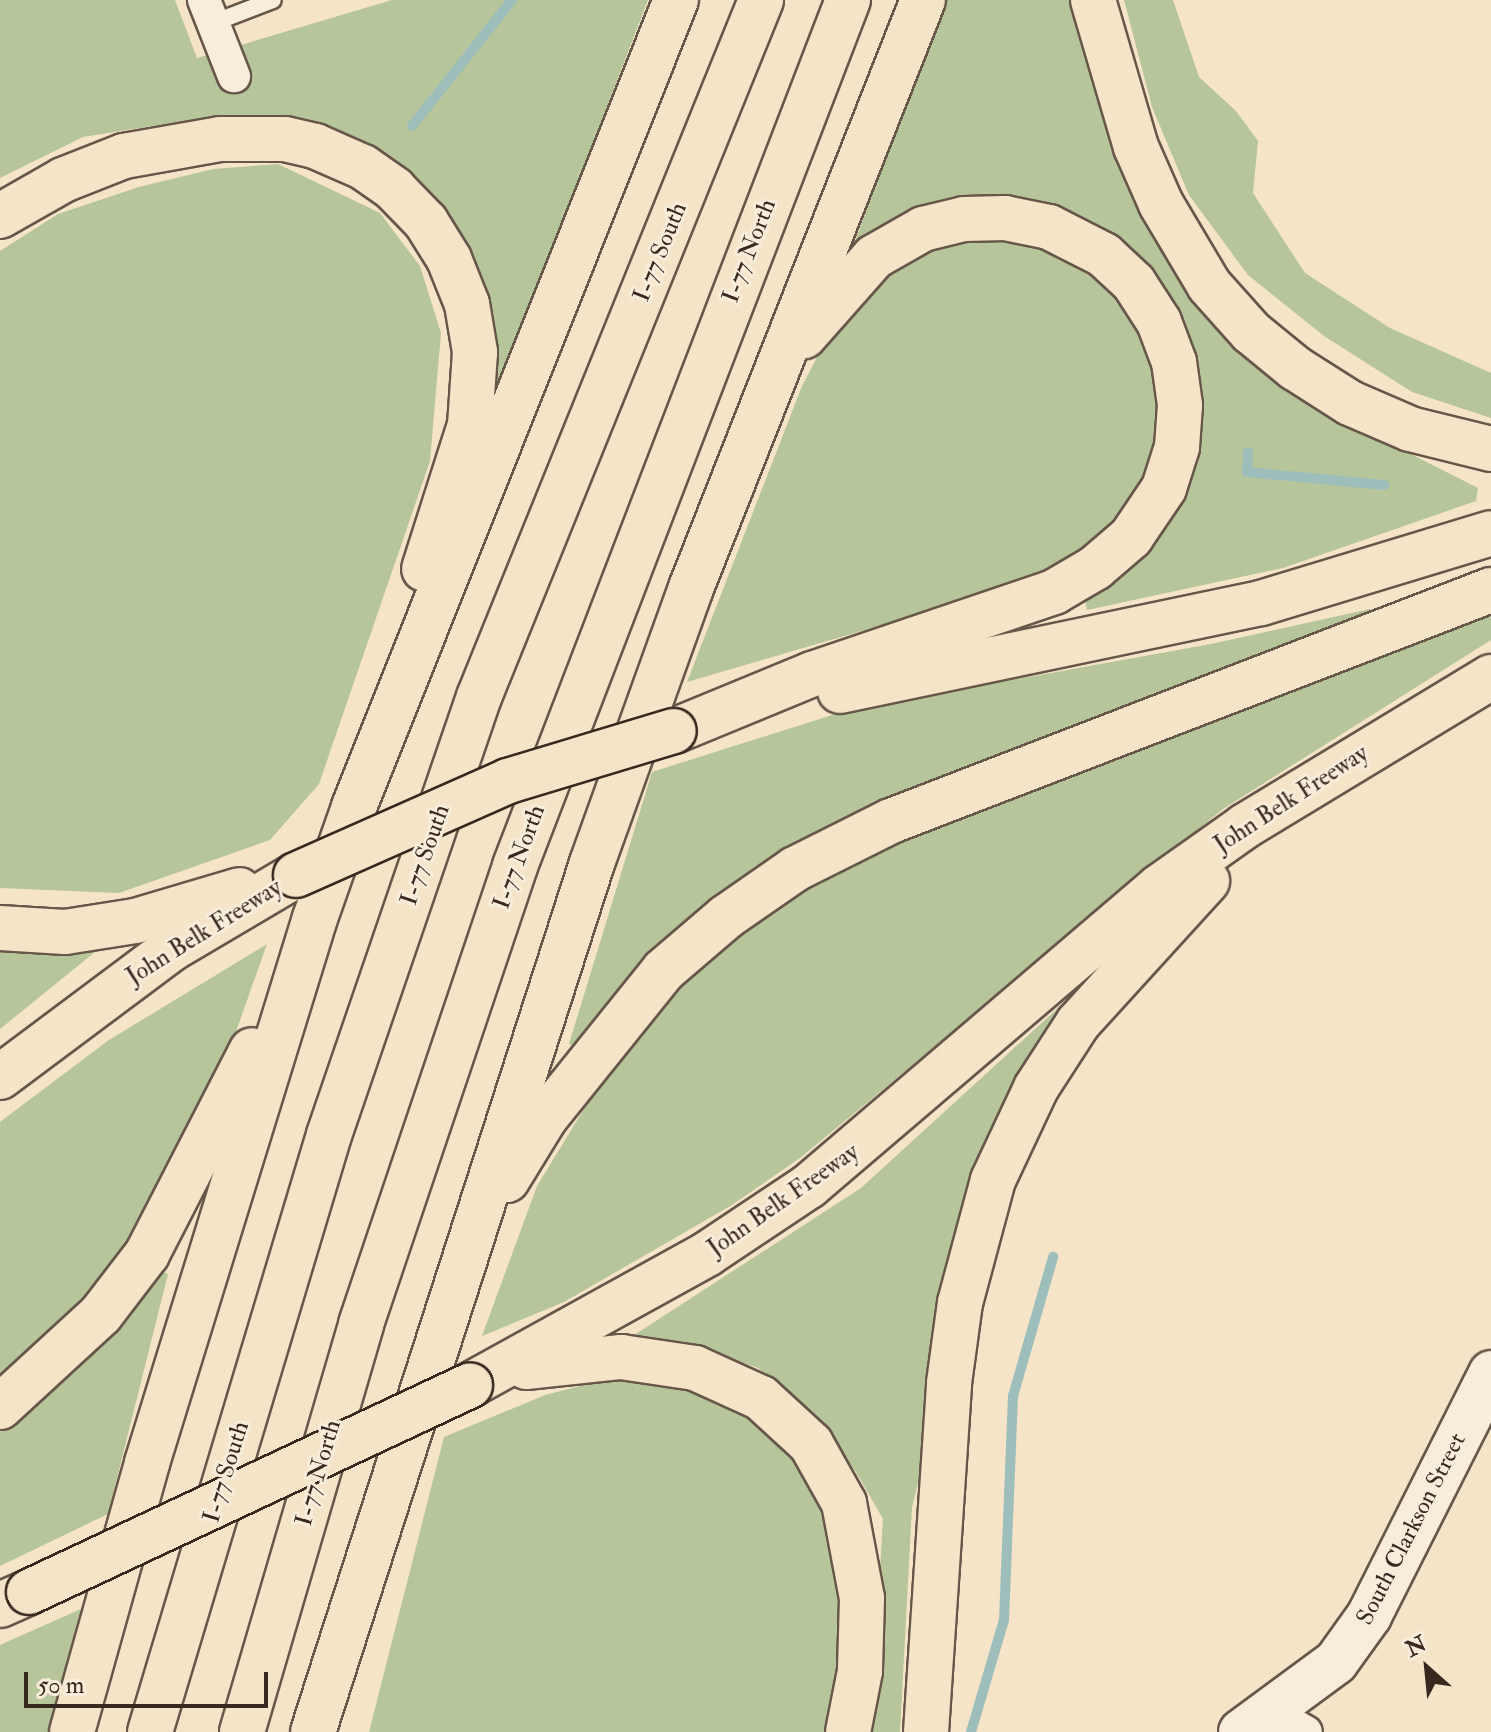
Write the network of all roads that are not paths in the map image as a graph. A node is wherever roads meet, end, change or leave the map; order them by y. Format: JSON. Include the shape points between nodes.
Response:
{"nodes":[{"id":1,"x":273,"y":0,"type":"edge"},
{"id":2,"x":676,"y":0,"type":"edge"},
{"id":3,"x":761,"y":0,"type":"edge"},
{"id":4,"x":848,"y":0,"type":"edge"},
{"id":5,"x":923,"y":0,"type":"edge"},
{"id":6,"x":1093,"y":0,"type":"edge"},
{"id":7,"x":209,"y":12,"type":"edge"},
{"id":8,"x":234,"y":76,"type":"dead end"},
{"id":9,"x":0,"y":216,"type":"edge"},
{"id":10,"x":772,"y":385,"type":"junction"},
{"id":11,"x":1491,"y":449,"type":"edge"},
{"id":12,"x":1491,"y":533,"type":"edge"},
{"id":13,"x":1491,"y":590,"type":"edge"},
{"id":14,"x":1491,"y":677,"type":"edge"},
{"id":15,"x":674,"y":731,"type":"junction"},
{"id":16,"x":1302,"y":791,"type":"junction"},
{"id":17,"x":354,"y":807,"type":"junction"},
{"id":18,"x":296,"y":875,"type":"junction"},
{"id":19,"x":315,"y":918,"type":"junction"},
{"id":20,"x":0,"y":928,"type":"edge"},
{"id":21,"x":0,"y":1077,"type":"edge"},
{"id":22,"x":465,"y":1255,"type":"junction"},
{"id":23,"x":1491,"y":1373,"type":"edge"},
{"id":24,"x":470,"y":1385,"type":"junction"},
{"id":25,"x":0,"y":1407,"type":"edge"},
{"id":26,"x":15,"y":1598,"type":"edge"},
{"id":27,"x":356,"y":1606,"type":"junction"},
{"id":28,"x":1273,"y":1725,"type":"edge"},
{"id":29,"x":72,"y":1732,"type":"edge"},
{"id":30,"x":150,"y":1732,"type":"edge"},
{"id":31,"x":242,"y":1732,"type":"edge"},
{"id":32,"x":313,"y":1732,"type":"edge"},
{"id":33,"x":336,"y":1732,"type":"edge"},
{"id":34,"x":848,"y":1732,"type":"edge"},
{"id":35,"x":926,"y":1732,"type":"edge"}],
"edges":[{"from":1,"to":7,"type":"lane"},
{"from":2,"to":17,"type":"highway"},
{"from":3,"to":30,"type":"highway","name":"I-77 South","via":[[479,697],[329,1135]]},
{"from":4,"to":31,"type":"highway","name":"I-77 North","via":[[515,866],[361,1324]]},
{"from":5,"to":10,"type":"highway"},
{"from":6,"to":11,"type":"highway","via":[[1136,147],[1161,204],[1209,285],[1251,332],[1350,403],[1410,429]]},
{"from":7,"to":8,"type":"street"},
{"from":9,"to":17,"type":"highway","via":[[63,180],[124,156],[220,139],[285,139],[342,156],[394,189],[426,222],[449,259],[467,304],[475,352],[474,400]]},
{"from":10,"to":15,"type":"highway","via":[[828,304],[886,248],[923,229],[964,219],[1005,218],[1049,227],[1087,244],[1134,283],[1159,322],[1174,362],[1180,405],[1177,447],[1159,500],[1131,537],[1095,568],[1054,592],[812,674]]},
{"from":10,"to":22,"type":"highway","via":[[691,588],[592,863]]},
{"from":12,"to":15,"type":"highway","name":"John Belk Freeway","via":[[1261,603],[915,672]]},
{"from":13,"to":22,"type":"highway","via":[[978,786],[891,821],[795,869],[726,917],[663,971],[608,1034],[545,1118]]},
{"from":14,"to":16,"type":"highway","name":"John Belk Freeway"},
{"from":15,"to":18,"type":"highway","name":"John Belk Freeway","bridge":true,"via":[[508,781]]},
{"from":16,"to":24,"type":"highway","name":"John Belk Freeway","via":[[1159,887],[809,1186],[707,1254]]},
{"from":16,"to":35,"type":"highway","via":[[1169,918],[1094,1003],[1036,1088],[993,1180],[963,1289],[949,1383]]},
{"from":17,"to":19,"type":"highway"},
{"from":18,"to":20,"type":"highway","via":[[135,921],[65,932]]},
{"from":18,"to":21,"type":"highway","name":"John Belk Freeway","via":[[171,949]]},
{"from":19,"to":25,"type":"highway","via":[[195,1167],[147,1254],[101,1314]]},
{"from":19,"to":29,"type":"highway","via":[[147,1463]]},
{"from":22,"to":27,"type":"highway"},
{"from":23,"to":28,"type":"main road","name":"South Clarkson Street","via":[[1369,1616],[1336,1662]]},
{"from":24,"to":26,"type":"highway","name":"John Belk Freeway","bridge":true},
{"from":24,"to":34,"type":"highway","via":[[558,1362],[646,1358],[695,1368],[741,1387],[796,1427],[835,1483],[853,1535],[863,1630]]},
{"from":27,"to":32,"type":"highway"},
{"from":27,"to":33,"type":"highway"}]}
